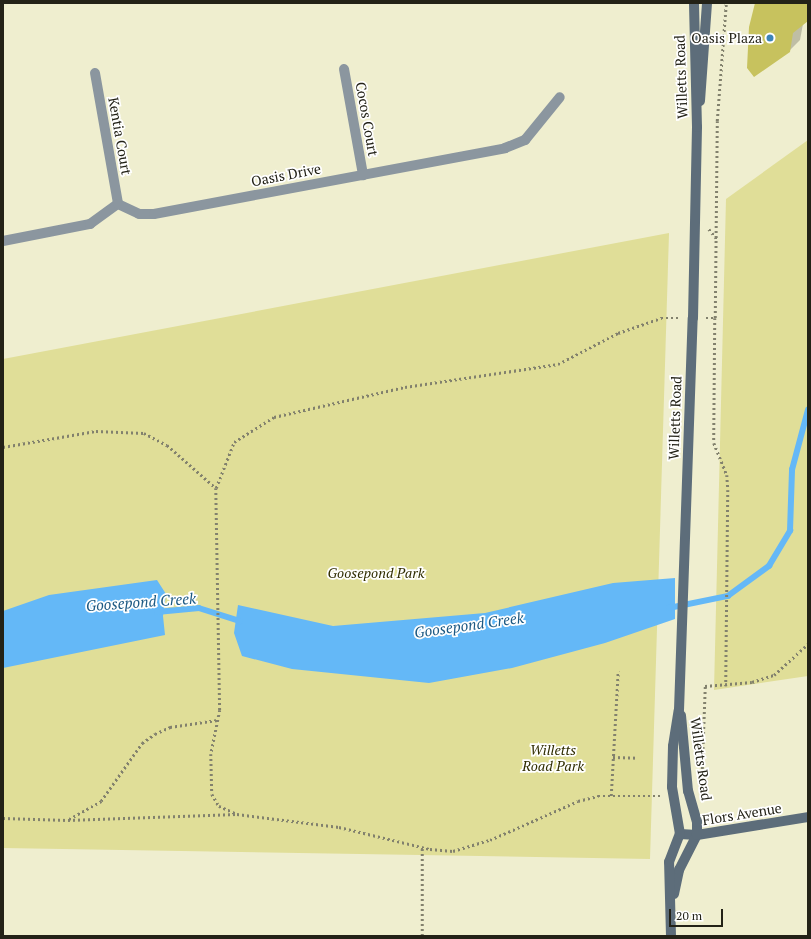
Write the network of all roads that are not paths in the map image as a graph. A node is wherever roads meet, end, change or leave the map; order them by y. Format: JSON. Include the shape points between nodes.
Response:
{"nodes":[{"id":1,"x":707,"y":3,"type":"edge"},
{"id":2,"x":694,"y":4,"type":"edge"},
{"id":3,"x":344,"y":69,"type":"dead end"},
{"id":4,"x":95,"y":73,"type":"dead end"},
{"id":5,"x":560,"y":97,"type":"dead end"},
{"id":6,"x":697,"y":127,"type":"junction"},
{"id":7,"x":363,"y":175,"type":"junction"},
{"id":8,"x":118,"y":204,"type":"junction"},
{"id":9,"x":3,"y":241,"type":"edge"},
{"id":10,"x":680,"y":710,"type":"junction"},
{"id":11,"x":808,"y":817,"type":"edge"},
{"id":12,"x":680,"y":834,"type":"junction"},
{"id":13,"x":697,"y":835,"type":"junction"},
{"id":14,"x":672,"y":902,"type":"junction"},
{"id":15,"x":671,"y":936,"type":"edge"}],
"edges":[{"from":1,"to":6,"type":"street","name":"Willetts Road","via":[[705,67]]},
{"from":2,"to":6,"type":"street","name":"Willetts Road"},
{"from":3,"to":7,"type":"street","name":"Cocos Court"},
{"from":4,"to":8,"type":"street","name":"Kentia Court"},
{"from":5,"to":7,"type":"street","name":"Oasis Drive","via":[[525,140],[505,148]]},
{"from":6,"to":10,"type":"street","name":"Willetts Road"},
{"from":7,"to":8,"type":"street","name":"Oasis Drive","via":[[154,214],[139,214]]},
{"from":8,"to":9,"type":"street","via":[[90,224]]},
{"from":10,"to":12,"type":"street","name":"Willetts Road","via":[[673,746],[672,787]]},
{"from":10,"to":13,"type":"street","name":"Willetts Road"},
{"from":11,"to":13,"type":"street","name":"Flors Avenue"},
{"from":12,"to":13,"type":"street","name":"Flors Avenue"},
{"from":12,"to":14,"type":"street","via":[[669,862]]},
{"from":13,"to":14,"type":"street","via":[[679,870]]},
{"from":14,"to":15,"type":"street"}]}
